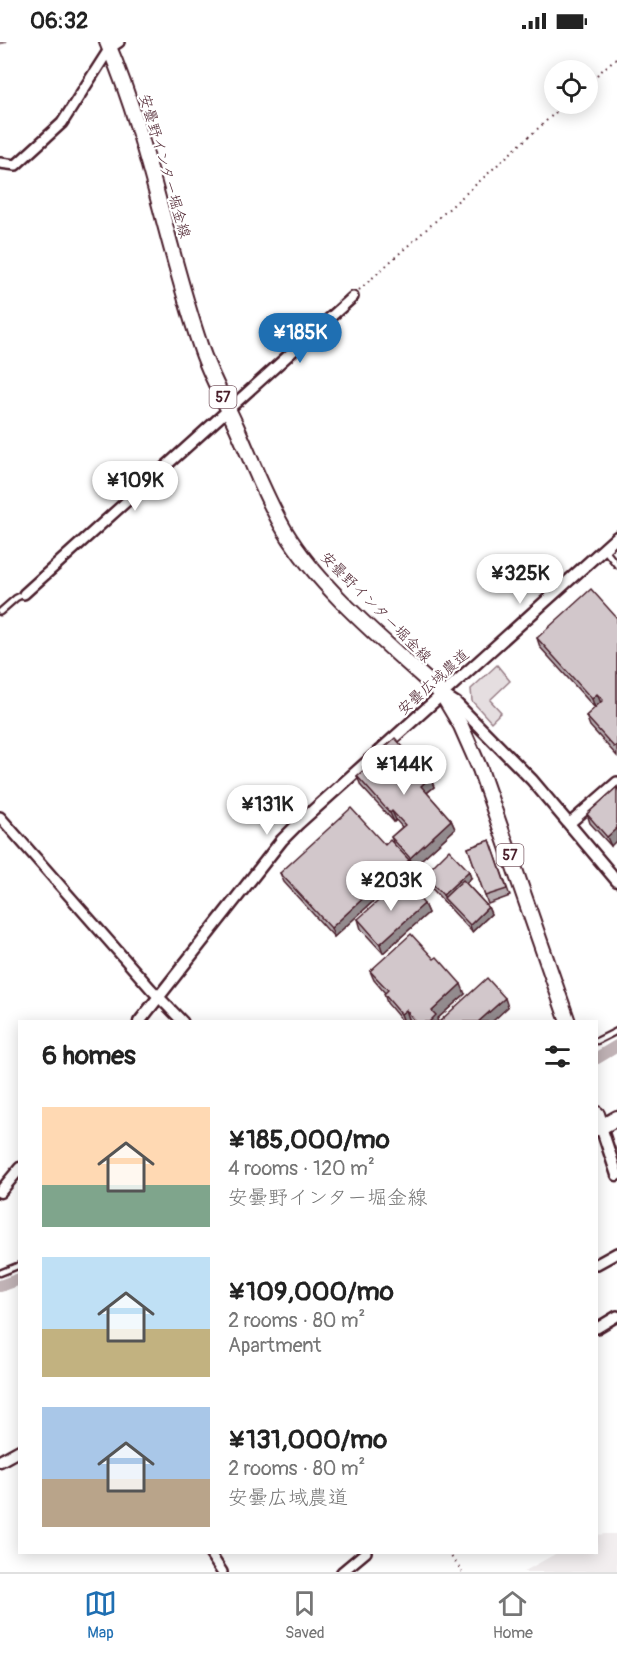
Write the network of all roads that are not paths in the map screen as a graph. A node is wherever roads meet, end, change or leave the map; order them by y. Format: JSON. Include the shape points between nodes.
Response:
{"nodes":[{"id":1,"x":112,"y":44,"type":"edge"},
{"id":2,"x":0,"y":163,"type":"edge"},
{"id":3,"x":353,"y":297,"type":"road end"},
{"id":4,"x":229,"y":410,"type":"junction"},
{"id":5,"x":617,"y":537,"type":"edge"},
{"id":6,"x":607,"y":554,"type":"junction"},
{"id":7,"x":617,"y":565,"type":"edge"},
{"id":8,"x":24,"y":594,"type":"joint"},
{"id":9,"x":0,"y":612,"type":"edge"},
{"id":10,"x":442,"y":694,"type":"junction"},
{"id":11,"x":617,"y":782,"type":"edge"},
{"id":12,"x":0,"y":817,"type":"edge"},
{"id":13,"x":570,"y":823,"type":"junction"},
{"id":14,"x":617,"y":881,"type":"edge"},
{"id":15,"x":159,"y":997,"type":"junction"},
{"id":16,"x":141,"y":1020,"type":"edge"},
{"id":17,"x":181,"y":1020,"type":"edge"},
{"id":18,"x":567,"y":1020,"type":"edge"},
{"id":19,"x":617,"y":1031,"type":"edge"},
{"id":20,"x":598,"y":1040,"type":"edge"},
{"id":21,"x":617,"y":1118,"type":"edge"},
{"id":22,"x":598,"y":1124,"type":"edge"},
{"id":23,"x":18,"y":1170,"type":"edge"},
{"id":24,"x":617,"y":1175,"type":"edge"},
{"id":25,"x":0,"y":1192,"type":"edge"},
{"id":26,"x":617,"y":1253,"type":"edge"},
{"id":27,"x":598,"y":1263,"type":"edge"},
{"id":28,"x":18,"y":1266,"type":"edge"},
{"id":29,"x":0,"y":1273,"type":"edge"},
{"id":30,"x":617,"y":1316,"type":"edge"},
{"id":31,"x":598,"y":1327,"type":"edge"},
{"id":32,"x":18,"y":1451,"type":"edge"},
{"id":33,"x":0,"y":1461,"type":"edge"},
{"id":34,"x":210,"y":1554,"type":"edge"},
{"id":35,"x":364,"y":1554,"type":"edge"},
{"id":36,"x":222,"y":1572,"type":"edge"},
{"id":37,"x":342,"y":1572,"type":"edge"}],
"edges":[{"from":1,"to":2,"type":"street","via":[[62,123],[16,165]]},
{"from":1,"to":4,"type":"main road","name":"安曇野インター堀金線","number":"57","via":[[153,172],[201,348]]},
{"from":3,"to":4,"type":"street"},
{"from":4,"to":8,"type":"street"},
{"from":4,"to":10,"type":"main road","name":"安曇野インター堀金線","number":"57","via":[[285,531],[304,558],[371,629]]},
{"from":5,"to":6,"type":"street","name":"安曇広域農道"},
{"from":6,"to":7,"type":"lane"},
{"from":6,"to":10,"type":"street","name":"安曇広域農道"},
{"from":8,"to":9,"type":"lane"},
{"from":10,"to":13,"type":"street","via":[[484,731]]},
{"from":10,"to":15,"type":"street","name":"安曇広域農道","via":[[282,840]]},
{"from":10,"to":18,"type":"main road","name":"安曇野インター堀金線","number":"57","via":[[480,769]]},
{"from":11,"to":13,"type":"street"},
{"from":12,"to":15,"type":"street"},
{"from":13,"to":14,"type":"street"},
{"from":15,"to":16,"type":"street","name":"安曇広域農道"},
{"from":15,"to":17,"type":"street"},
{"from":19,"to":20,"type":"lane"},
{"from":21,"to":22,"type":"main road"},
{"from":22,"to":24,"type":"street"},
{"from":23,"to":25,"type":"street"},
{"from":26,"to":27,"type":"street"},
{"from":28,"to":29,"type":"lane"},
{"from":30,"to":31,"type":"street"},
{"from":32,"to":33,"type":"street"},
{"from":34,"to":36,"type":"street"},
{"from":35,"to":37,"type":"street"}]}
